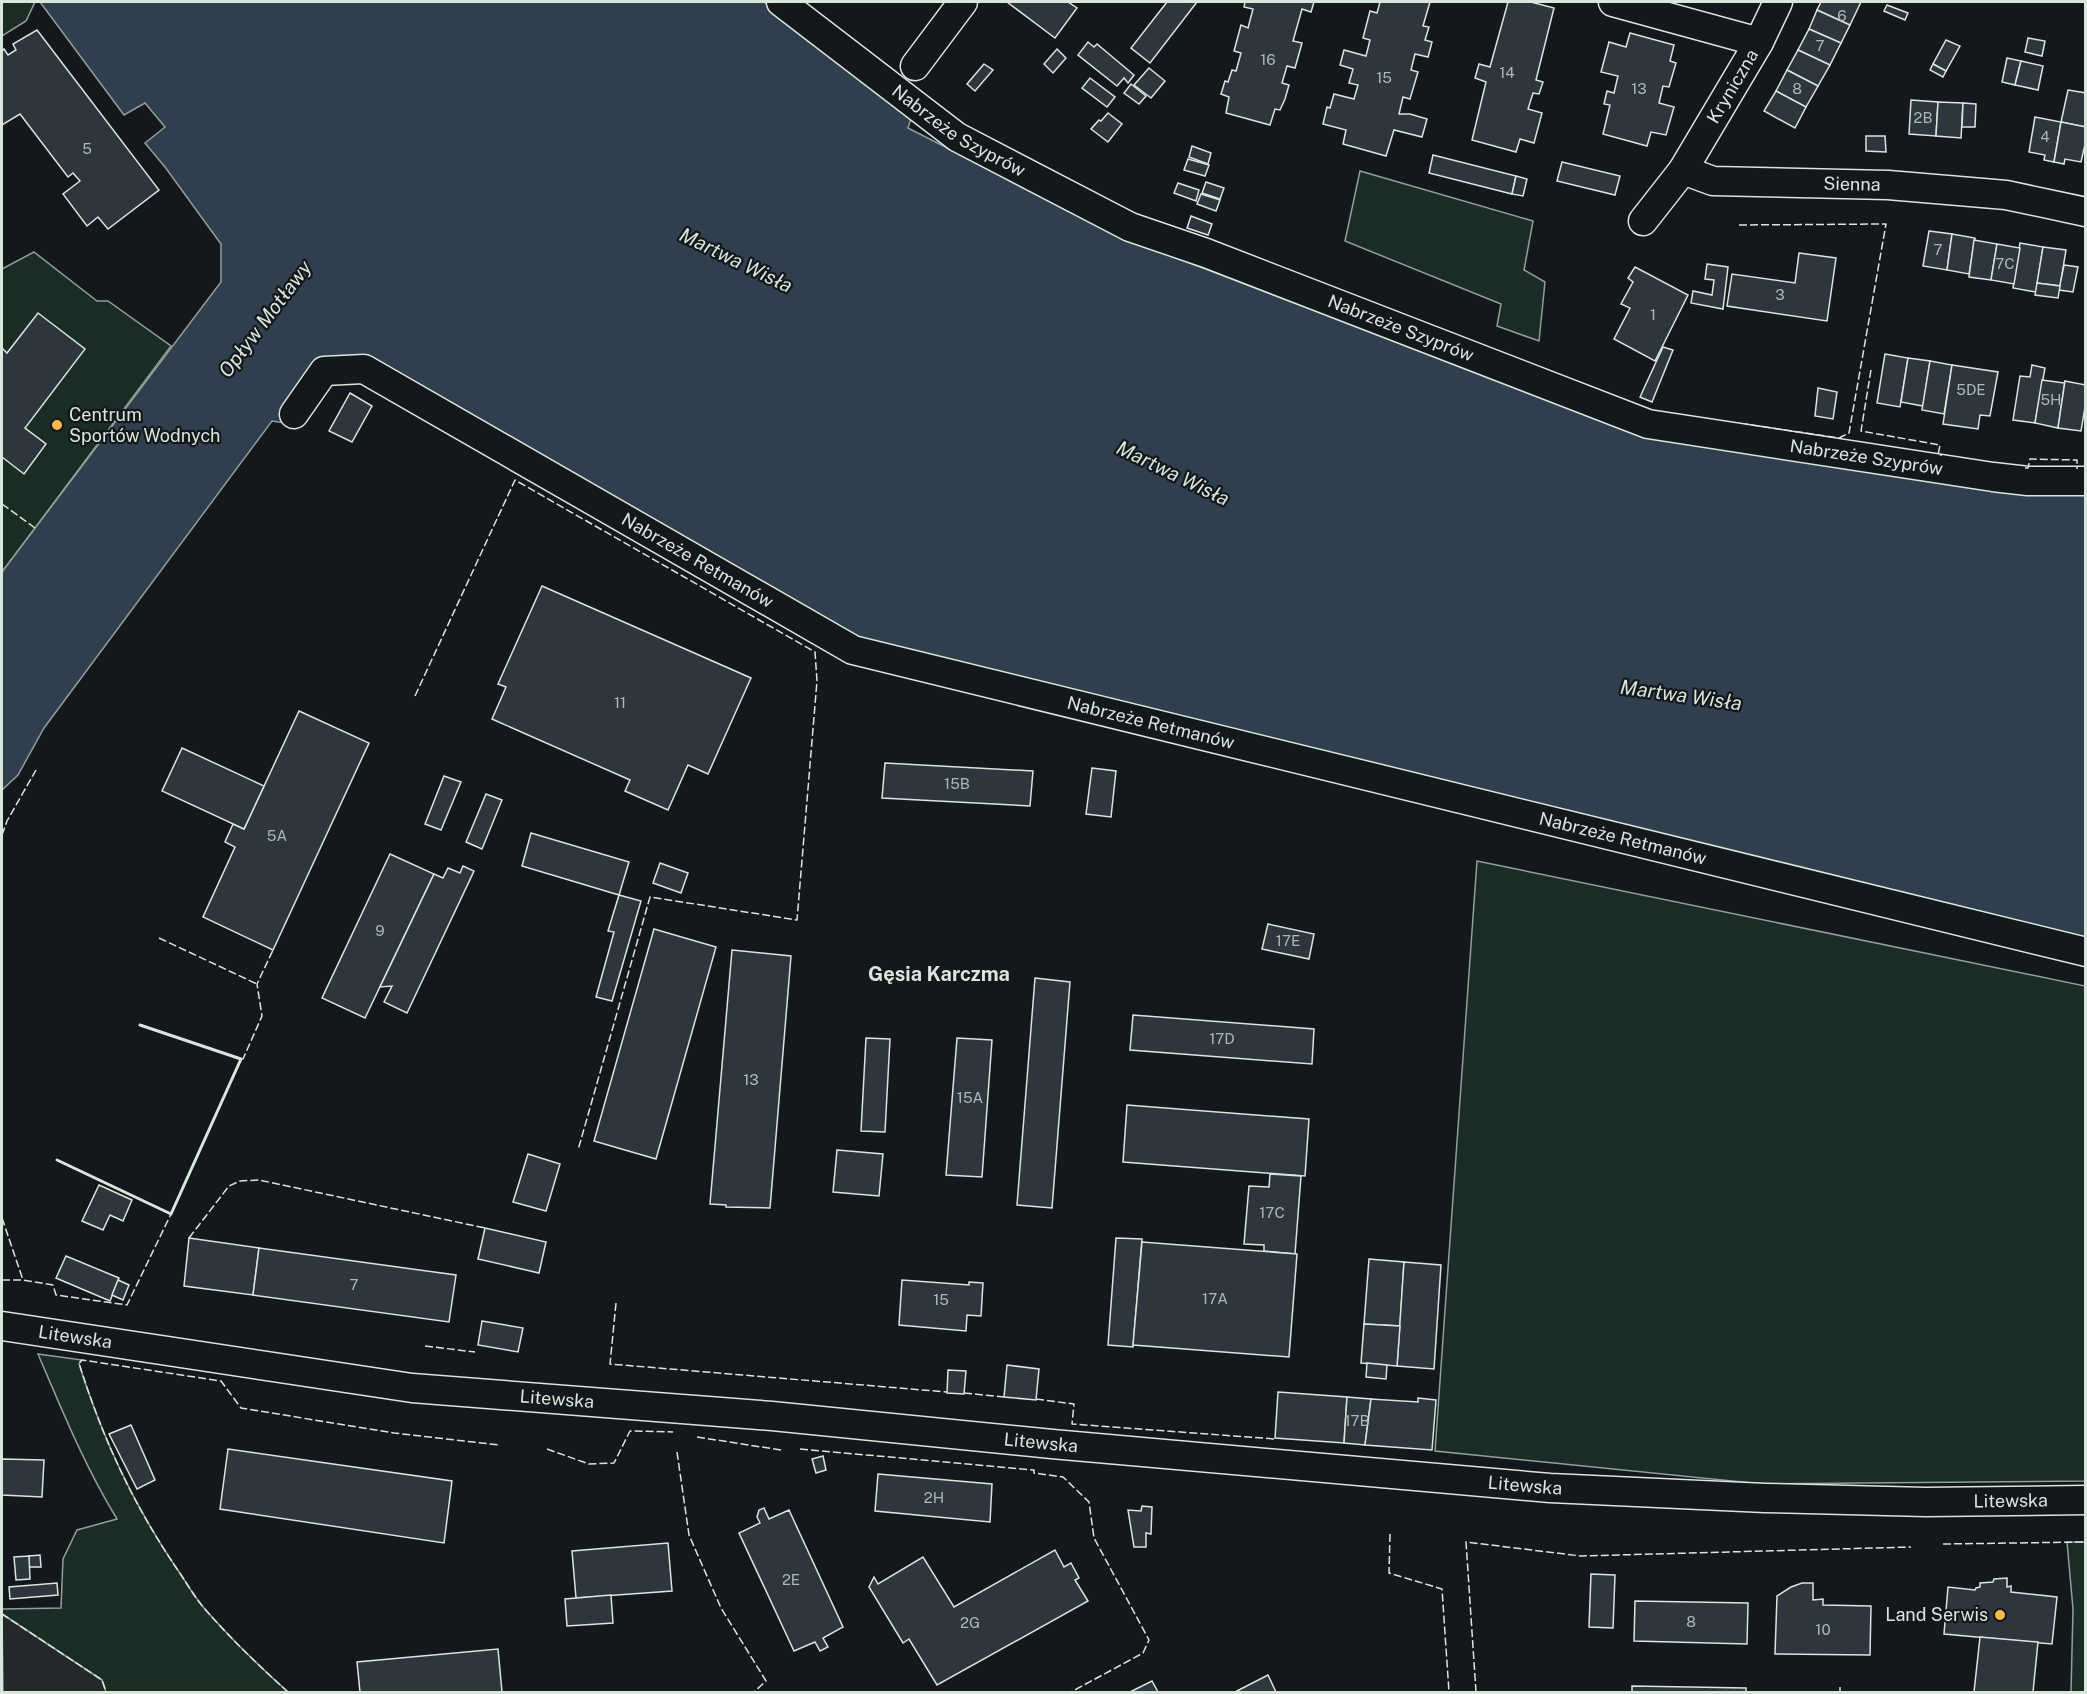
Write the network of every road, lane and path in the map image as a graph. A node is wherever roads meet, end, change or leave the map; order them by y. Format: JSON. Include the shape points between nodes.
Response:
{"nodes":[{"id":1,"x":781,"y":2,"type":"edge"},
{"id":2,"x":963,"y":2,"type":"edge"},
{"id":3,"x":1613,"y":2,"type":"edge"},
{"id":4,"x":1778,"y":2,"type":"edge"},
{"id":5,"x":1759,"y":42,"type":"junction"},
{"id":6,"x":915,"y":66,"type":"dead end"},
{"id":7,"x":1683,"y":170,"type":"junction"},
{"id":8,"x":2085,"y":212,"type":"edge"},
{"id":9,"x":1643,"y":221,"type":"dead end"},
{"id":10,"x":294,"y":414,"type":"dead end"},
{"id":11,"x":2085,"y":481,"type":"edge"},
{"id":12,"x":2085,"y":952,"type":"edge"},
{"id":13,"x":2,"y":1326,"type":"edge"},
{"id":14,"x":2085,"y":1500,"type":"edge"}],
"edges":[{"from":1,"to":11,"type":"street","name":"Nabrzeże Szyprów","via":[[957,136],[1130,227],[1648,424],[1993,477]]},
{"from":2,"to":6,"type":"street"},
{"from":3,"to":5,"type":"street"},
{"from":4,"to":5,"type":"street","name":"Kryniczna"},
{"from":5,"to":7,"type":"street","name":"Kryniczna"},
{"from":7,"to":8,"type":"street","name":"Sienna","via":[[1713,181],[1888,185],[2006,195]]},
{"from":7,"to":9,"type":"street"},
{"from":10,"to":12,"type":"street","name":"Nabrzeże Retmanów","via":[[324,371],[364,369],[853,650]]},
{"from":13,"to":14,"type":"street","name":"Litewska","via":[[412,1388],[772,1416],[1550,1488],[1926,1502]]}]}
